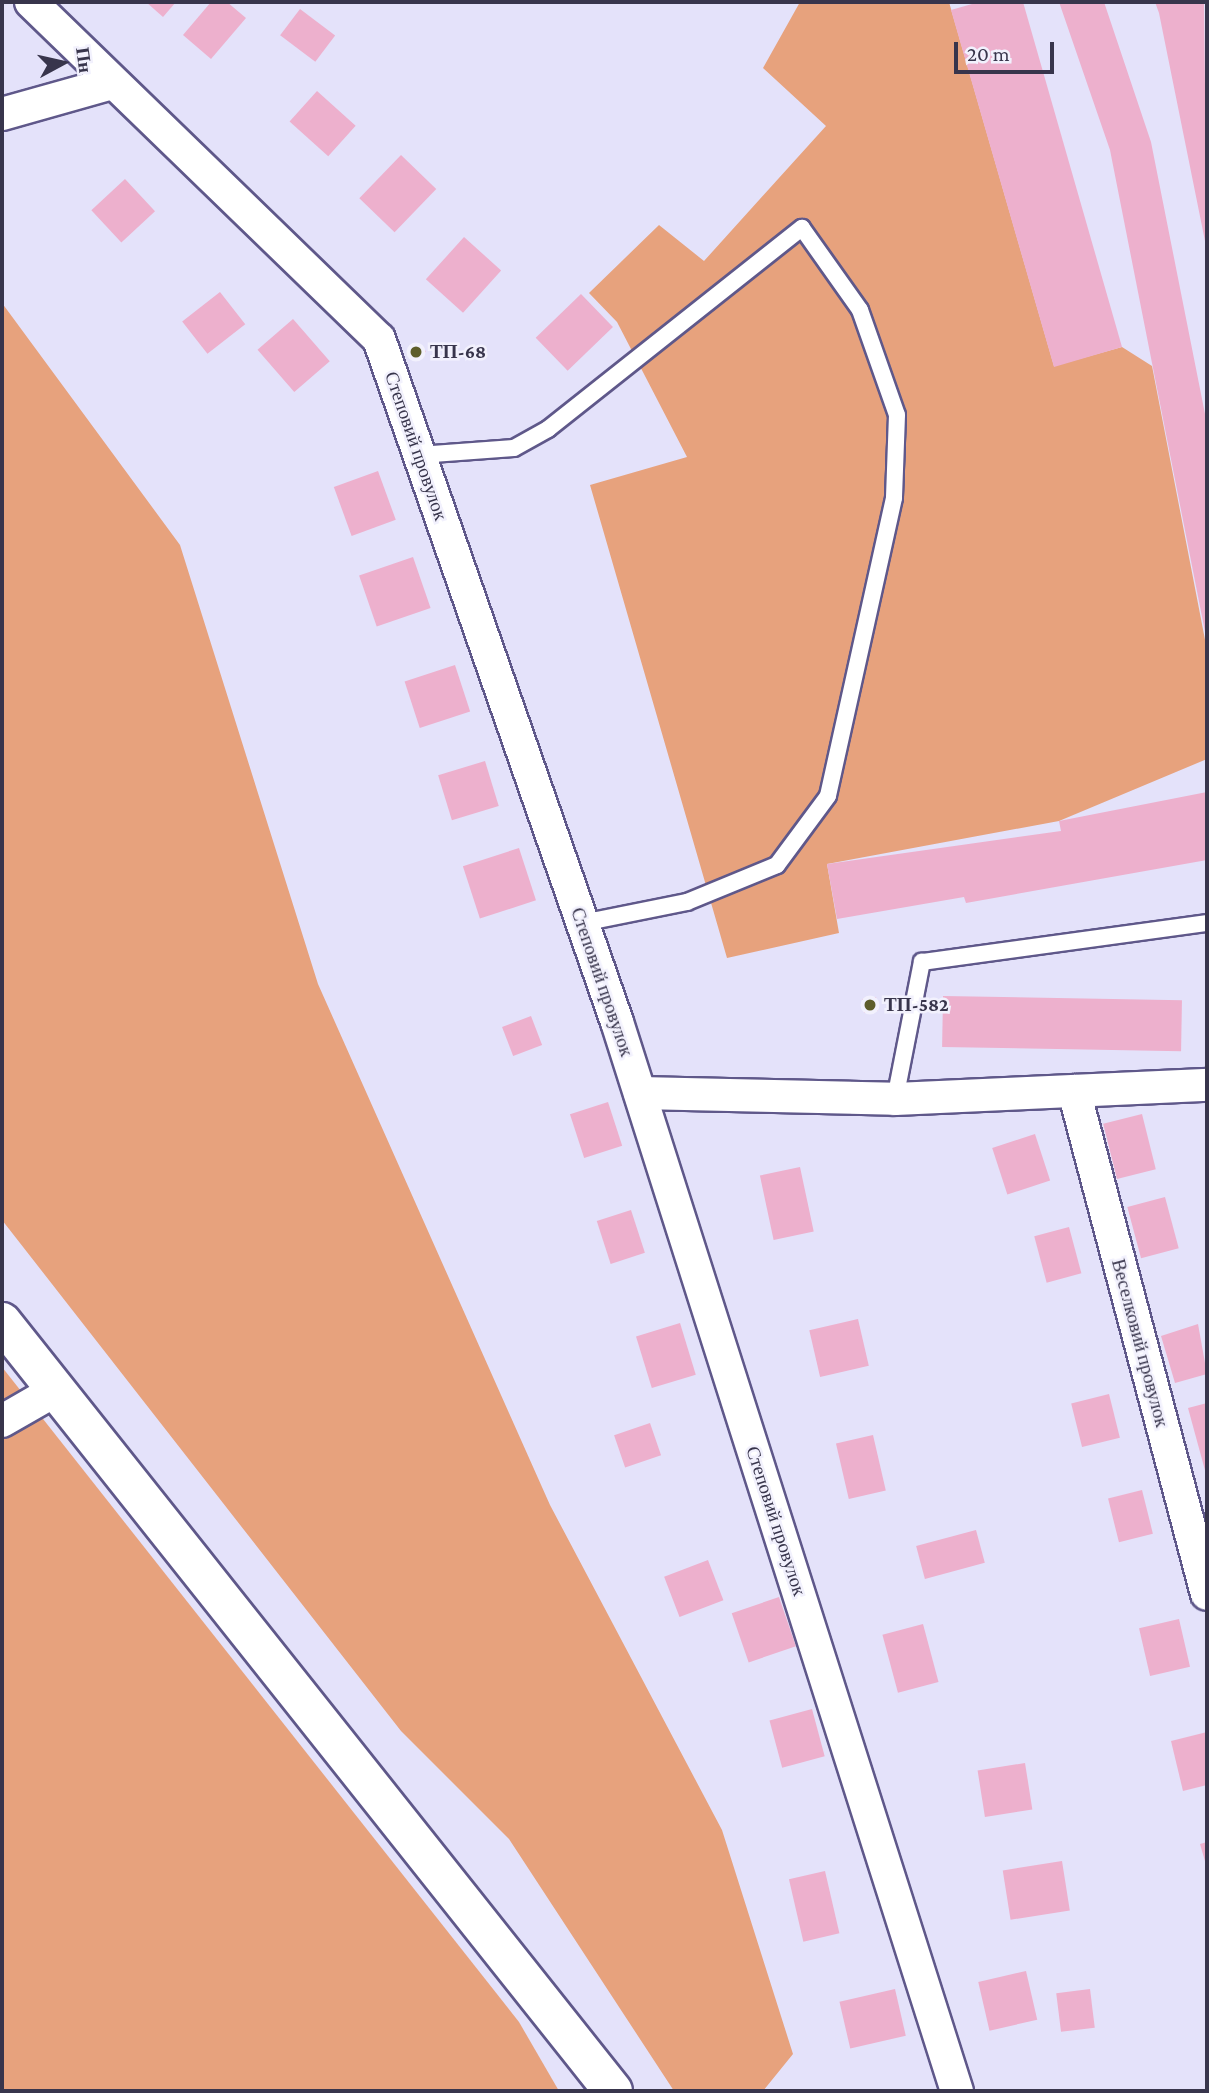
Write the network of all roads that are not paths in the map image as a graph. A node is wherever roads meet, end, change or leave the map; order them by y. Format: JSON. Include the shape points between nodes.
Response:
{"nodes":[{"id":1,"x":51,"y":9,"type":"edge"},
{"id":2,"x":112,"y":83,"type":"junction"},
{"id":3,"x":2,"y":114,"type":"edge"},
{"id":4,"x":419,"y":455,"type":"junction"},
{"id":5,"x":582,"y":923,"type":"junction"},
{"id":6,"x":1207,"y":923,"type":"edge"},
{"id":7,"x":1207,"y":1085,"type":"edge"},
{"id":8,"x":1074,"y":1091,"type":"junction"},
{"id":9,"x":640,"y":1093,"type":"junction"},
{"id":10,"x":895,"y":1099,"type":"junction"},
{"id":11,"x":2,"y":1322,"type":"edge"},
{"id":12,"x":56,"y":1391,"type":"junction"},
{"id":13,"x":2,"y":1421,"type":"edge"},
{"id":14,"x":1207,"y":1594,"type":"edge"},
{"id":15,"x":613,"y":2091,"type":"edge"},
{"id":16,"x":957,"y":2091,"type":"edge"}],
"edges":[{"from":1,"to":2,"type":"street","name":"Степовий провулок"},
{"from":2,"to":3,"type":"street"},
{"from":2,"to":4,"type":"street","name":"Степовий провулок","via":[[379,339]]},
{"from":4,"to":5,"type":"street","name":"Степовий провулок"},
{"from":4,"to":5,"type":"lane","via":[[514,448],[548,429],[802,228],[859,310],[897,415],[894,498],[828,796],[777,865],[687,902]]},
{"from":5,"to":9,"type":"street","name":"Степовий провулок"},
{"from":6,"to":10,"type":"lane","via":[[922,962]]},
{"from":7,"to":8,"type":"street"},
{"from":8,"to":10,"type":"street"},
{"from":8,"to":14,"type":"street","name":"Веселковий провулок"},
{"from":9,"to":10,"type":"street"},
{"from":9,"to":16,"type":"street","name":"Степовий провулок"},
{"from":11,"to":12,"type":"street"},
{"from":12,"to":13,"type":"street"},
{"from":12,"to":15,"type":"street"}]}
